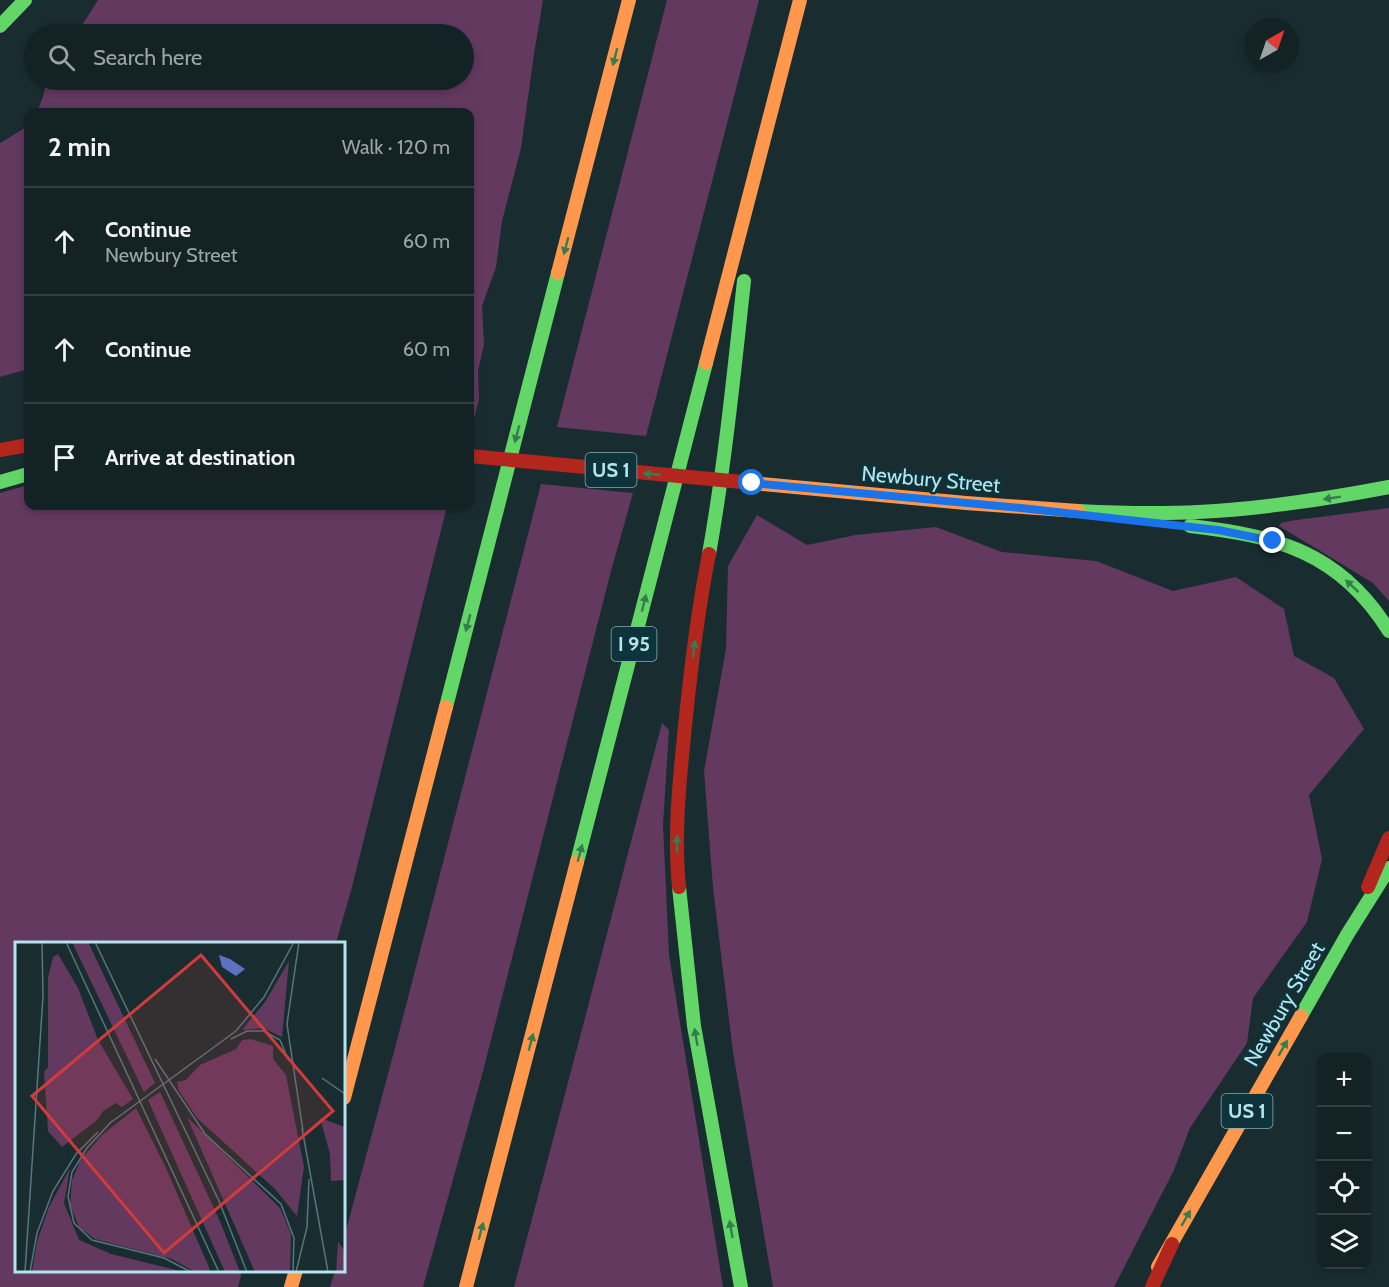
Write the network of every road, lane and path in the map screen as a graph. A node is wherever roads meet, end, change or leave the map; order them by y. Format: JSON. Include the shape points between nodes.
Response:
{"nodes":[{"id":1,"x":25,"y":0,"type":"edge"},
{"id":2,"x":629,"y":0,"type":"edge"},
{"id":3,"x":800,"y":0,"type":"edge"},
{"id":4,"x":0,"y":26,"type":"edge"},
{"id":5,"x":758,"y":159,"type":"junction"},
{"id":6,"x":24,"y":446,"type":"edge"},
{"id":7,"x":0,"y":450,"type":"edge"},
{"id":8,"x":474,"y":456,"type":"edge"},
{"id":9,"x":24,"y":475,"type":"edge"},
{"id":10,"x":0,"y":482,"type":"edge"},
{"id":11,"x":1389,"y":487,"type":"edge"},
{"id":12,"x":1021,"y":508,"type":"junction"},
{"id":13,"x":1389,"y":631,"type":"edge"},
{"id":14,"x":1389,"y":838,"type":"edge"},
{"id":15,"x":1389,"y":868,"type":"edge"},
{"id":16,"x":1347,"y":935,"type":"junction"},
{"id":17,"x":345,"y":1094,"type":"edge"},
{"id":18,"x":1172,"y":1244,"type":"junction"},
{"id":19,"x":295,"y":1272,"type":"edge"},
{"id":20,"x":291,"y":1287,"type":"edge"},
{"id":21,"x":466,"y":1287,"type":"edge"},
{"id":22,"x":741,"y":1287,"type":"edge"},
{"id":23,"x":1147,"y":1287,"type":"edge"},
{"id":24,"x":1152,"y":1287,"type":"edge"}],
"edges":[{"from":1,"to":4,"type":"main road"},
{"from":2,"to":17,"type":"main road","one_way":true},
{"from":3,"to":5,"type":"main road","number":"I 95"},
{"from":21,"to":5,"type":"main road","number":"I 95","one_way":true},
{"from":22,"to":5,"type":"main road","one_way":true,"via":[[694,1026],[678,877],[678,801],[696,628],[724,458]]},
{"from":6,"to":7,"type":"main road"},
{"from":12,"to":8,"type":"main road","name":"Newbury Street","number":"US 1","one_way":true,"bridge":true},
{"from":9,"to":10,"type":"main road"},
{"from":11,"to":12,"type":"main road","name":"Newbury Street","number":"US 1","one_way":true,"via":[[1299,503],[1196,512]]},
{"from":13,"to":12,"type":"main road","one_way":true,"via":[[1366,598],[1345,579],[1323,563],[1273,541],[1218,530]]},
{"from":14,"to":16,"type":"main road"},
{"from":15,"to":16,"type":"main road","name":"Newbury Street","number":"US 1"},
{"from":18,"to":16,"type":"main road","name":"Newbury Street","number":"US 1","one_way":true},
{"from":18,"to":23,"type":"main road","name":"Newbury Street","number":"US 1"},
{"from":18,"to":24,"type":"main road"},
{"from":19,"to":20,"type":"main road"}]}
